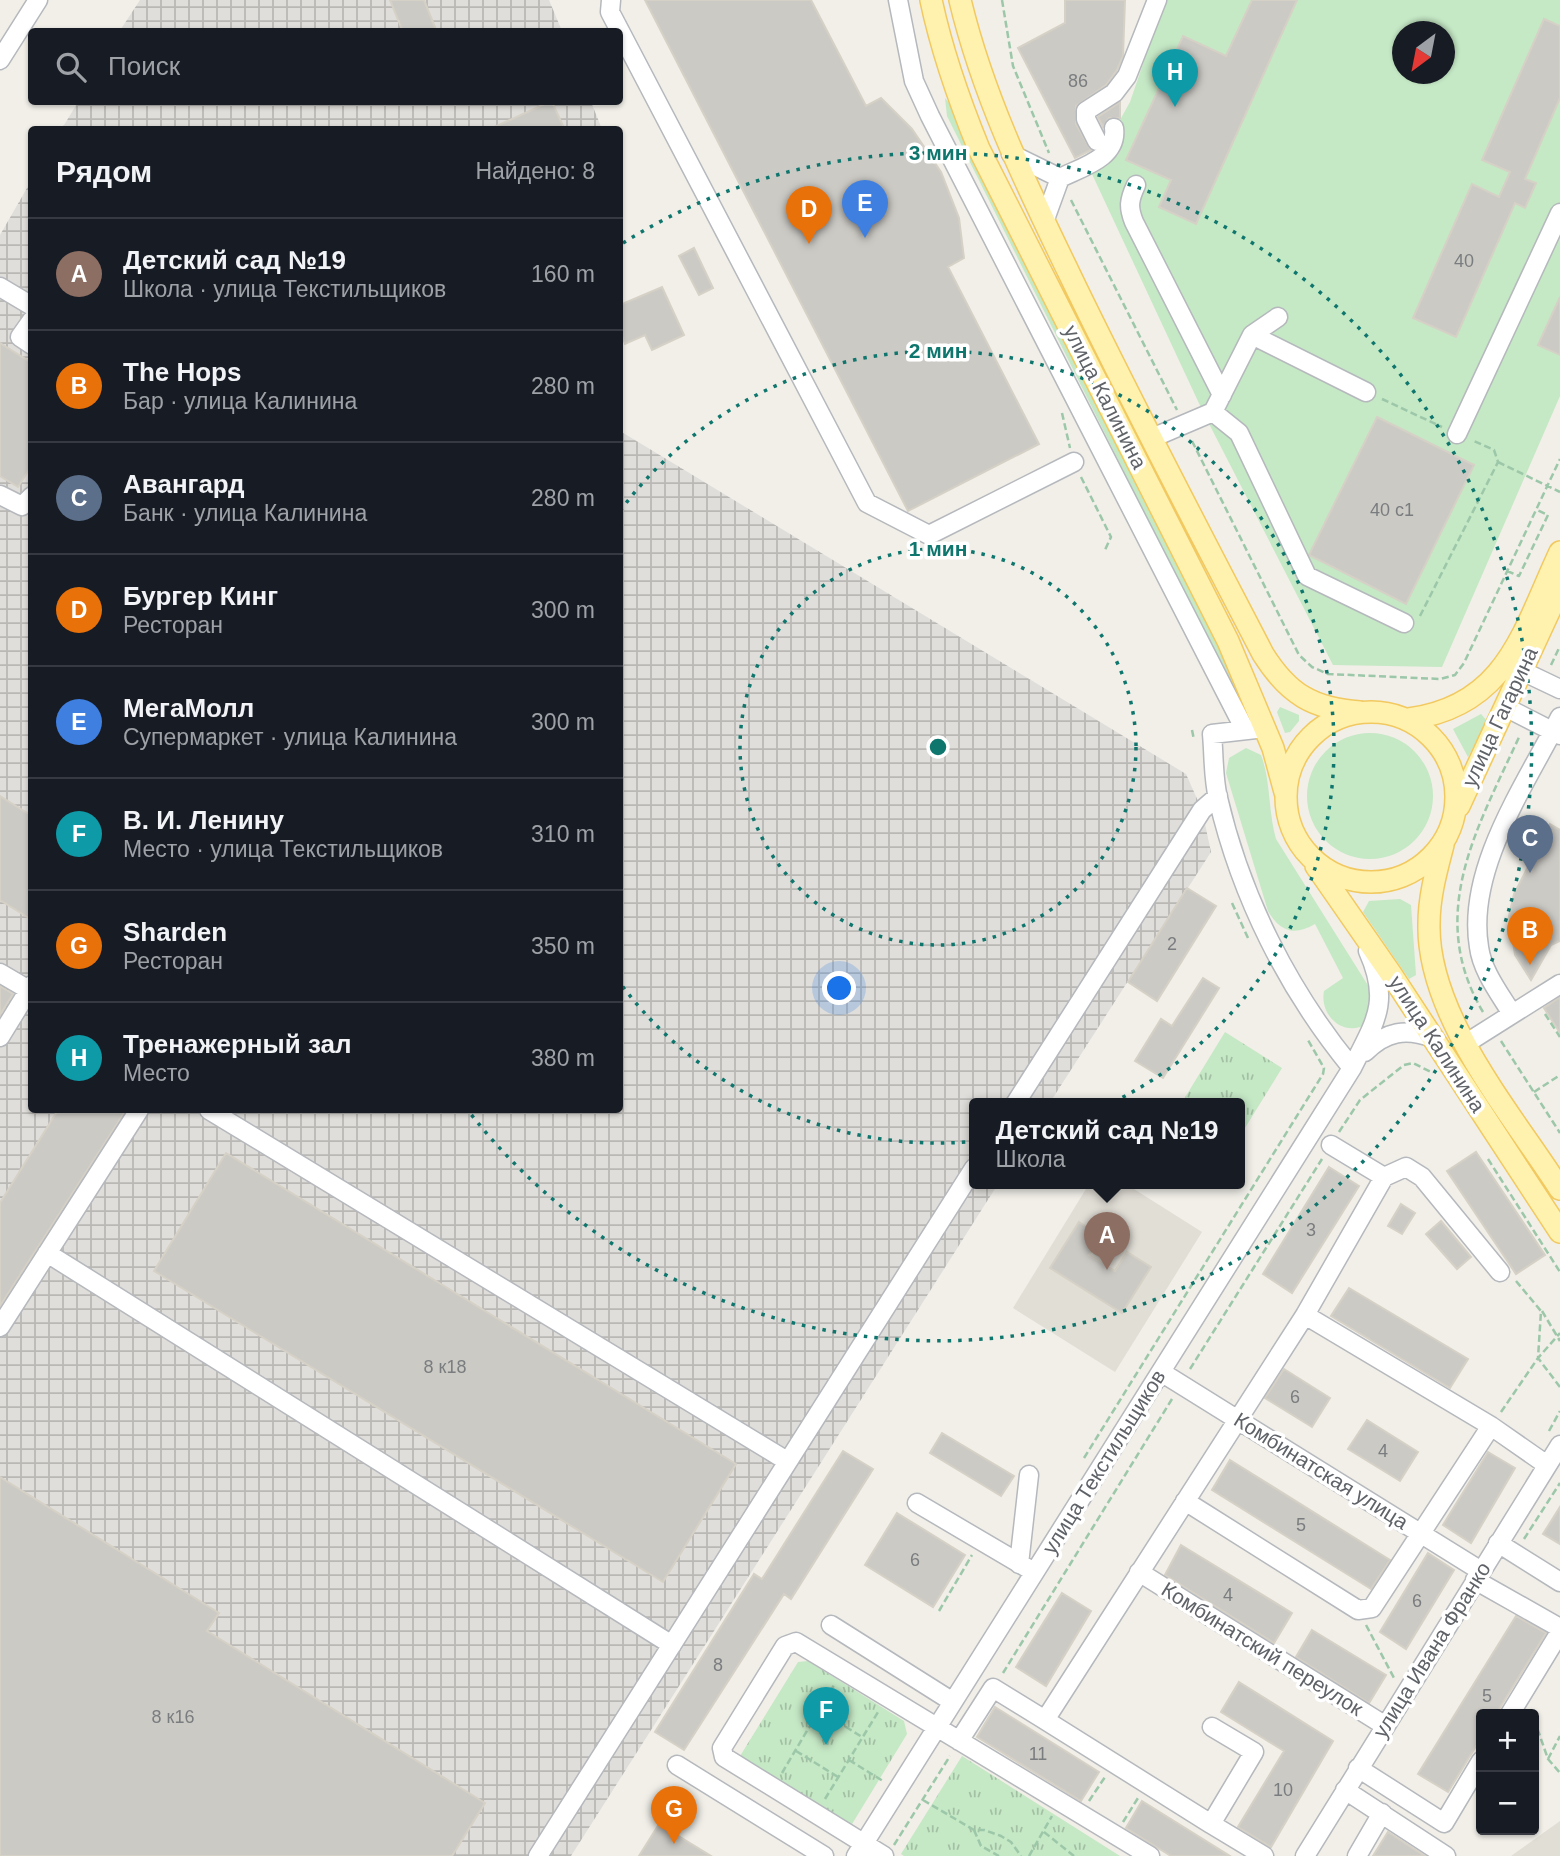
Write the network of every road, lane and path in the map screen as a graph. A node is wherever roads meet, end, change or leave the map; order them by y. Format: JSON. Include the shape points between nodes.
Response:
{"nodes":[{"id":1,"x":38,"y":0,"type":"edge"},
{"id":2,"x":898,"y":0,"type":"edge"},
{"id":3,"x":931,"y":0,"type":"edge"},
{"id":4,"x":960,"y":0,"type":"edge"},
{"id":5,"x":1002,"y":0,"type":"edge"},
{"id":6,"x":1157,"y":0,"type":"edge"},
{"id":7,"x":609,"y":4,"type":"edge"},
{"id":8,"x":621,"y":28,"type":"edge"},
{"id":9,"x":623,"y":31,"type":"edge"},
{"id":10,"x":0,"y":60,"type":"edge"},
{"id":11,"x":1114,"y":128,"type":"dead end"},
{"id":12,"x":1097,"y":141,"type":"dead end"},
{"id":13,"x":1012,"y":154,"type":"junction"},
{"id":14,"x":1051,"y":157,"type":"dead end"},
{"id":15,"x":1060,"y":178,"type":"junction"},
{"id":16,"x":1136,"y":185,"type":"dead end"},
{"id":17,"x":1071,"y":199,"type":"dead end"},
{"id":18,"x":1560,"y":213,"type":"edge"},
{"id":19,"x":1044,"y":222,"type":"junction"},
{"id":20,"x":0,"y":287,"type":"edge"},
{"id":21,"x":28,"y":304,"type":"edge"},
{"id":22,"x":1278,"y":317,"type":"dead end"},
{"id":23,"x":28,"y":326,"type":"edge"},
{"id":24,"x":1252,"y":335,"type":"junction"},
{"id":25,"x":28,"y":342,"type":"edge"},
{"id":26,"x":1366,"y":392,"type":"joint"},
{"id":27,"x":1222,"y":395,"type":"junction"},
{"id":28,"x":1213,"y":412,"type":"junction"},
{"id":29,"x":1180,"y":416,"type":"dead end"},
{"id":30,"x":1457,"y":434,"type":"junction"},
{"id":31,"x":1152,"y":438,"type":"junction"},
{"id":32,"x":1560,"y":460,"type":"edge"},
{"id":33,"x":1074,"y":462,"type":"dead end"},
{"id":34,"x":1498,"y":462,"type":"junction"},
{"id":35,"x":1548,"y":486,"type":"junction"},
{"id":36,"x":1560,"y":492,"type":"edge"},
{"id":37,"x":1090,"y":494,"type":"dead end"},
{"id":38,"x":0,"y":495,"type":"edge"},
{"id":39,"x":28,"y":500,"type":"edge"},
{"id":40,"x":1536,"y":510,"type":"dead end"},
{"id":41,"x":1104,"y":552,"type":"dead end"},
{"id":42,"x":1560,"y":552,"type":"edge"},
{"id":43,"x":1507,"y":571,"type":"dead end"},
{"id":44,"x":1560,"y":588,"type":"edge"},
{"id":45,"x":1404,"y":623,"type":"joint"},
{"id":46,"x":1560,"y":646,"type":"edge"},
{"id":47,"x":1522,"y":671,"type":"junction"},
{"id":48,"x":1547,"y":674,"type":"dead end"},
{"id":49,"x":1560,"y":689,"type":"edge"},
{"id":50,"x":1505,"y":707,"type":"junction"},
{"id":51,"x":1360,"y":712,"type":"junction"},
{"id":52,"x":1409,"y":719,"type":"junction"},
{"id":53,"x":1558,"y":728,"type":"edge"},
{"id":54,"x":1255,"y":729,"type":"junction"},
{"id":55,"x":1285,"y":792,"type":"junction"},
{"id":56,"x":1217,"y":796,"type":"junction"},
{"id":57,"x":1458,"y":808,"type":"junction"},
{"id":58,"x":1444,"y":844,"type":"junction"},
{"id":59,"x":1310,"y":858,"type":"junction"},
{"id":60,"x":1356,"y":925,"type":"junction"},
{"id":61,"x":0,"y":973,"type":"edge"},
{"id":62,"x":1560,"y":984,"type":"edge"},
{"id":63,"x":28,"y":987,"type":"edge"},
{"id":64,"x":28,"y":991,"type":"edge"},
{"id":65,"x":1536,"y":999,"type":"junction"},
{"id":66,"x":1512,"y":1014,"type":"junction"},
{"id":67,"x":1497,"y":1034,"type":"dead end"},
{"id":68,"x":1306,"y":1036,"type":"dead end"},
{"id":69,"x":0,"y":1037,"type":"edge"},
{"id":70,"x":1560,"y":1037,"type":"edge"},
{"id":71,"x":1433,"y":1038,"type":"junction"},
{"id":72,"x":1465,"y":1044,"type":"junction"},
{"id":73,"x":1352,"y":1068,"type":"junction"},
{"id":74,"x":1433,"y":1073,"type":"dead end"},
{"id":75,"x":1560,"y":1075,"type":"edge"},
{"id":76,"x":1534,"y":1092,"type":"junction"},
{"id":77,"x":1019,"y":1098,"type":"edge"},
{"id":78,"x":137,"y":1113,"type":"edge"},
{"id":79,"x":214,"y":1113,"type":"edge"},
{"id":80,"x":1560,"y":1133,"type":"edge"},
{"id":81,"x":1331,"y":1145,"type":"junction"},
{"id":82,"x":1485,"y":1155,"type":"dead end"},
{"id":83,"x":969,"y":1176,"type":"edge"},
{"id":84,"x":1384,"y":1177,"type":"junction"},
{"id":85,"x":1560,"y":1188,"type":"edge"},
{"id":86,"x":1560,"y":1232,"type":"edge"},
{"id":87,"x":47,"y":1253,"type":"junction"},
{"id":88,"x":1500,"y":1272,"type":"joint"},
{"id":89,"x":1560,"y":1272,"type":"edge"},
{"id":90,"x":1541,"y":1311,"type":"junction"},
{"id":91,"x":1305,"y":1315,"type":"junction"},
{"id":92,"x":0,"y":1327,"type":"edge"},
{"id":93,"x":1559,"y":1334,"type":"edge"},
{"id":94,"x":1560,"y":1341,"type":"edge"},
{"id":95,"x":1538,"y":1358,"type":"junction"},
{"id":96,"x":1161,"y":1372,"type":"junction"},
{"id":97,"x":1181,"y":1384,"type":"junction"},
{"id":98,"x":1560,"y":1387,"type":"edge"},
{"id":99,"x":1237,"y":1419,"type":"junction"},
{"id":100,"x":1491,"y":1426,"type":"junction"},
{"id":101,"x":1560,"y":1445,"type":"edge"},
{"id":102,"x":787,"y":1461,"type":"junction"},
{"id":103,"x":1080,"y":1465,"type":"dead end"},
{"id":104,"x":1547,"y":1465,"type":"junction"},
{"id":105,"x":1029,"y":1475,"type":"dead end"},
{"id":106,"x":1185,"y":1501,"type":"junction"},
{"id":107,"x":917,"y":1503,"type":"dead end"},
{"id":108,"x":1420,"y":1533,"type":"junction"},
{"id":109,"x":981,"y":1541,"type":"junction"},
{"id":110,"x":1498,"y":1543,"type":"junction"},
{"id":111,"x":1027,"y":1568,"type":"junction"},
{"id":112,"x":1139,"y":1572,"type":"junction"},
{"id":113,"x":1478,"y":1575,"type":"junction"},
{"id":114,"x":1560,"y":1582,"type":"edge"},
{"id":115,"x":1359,"y":1610,"type":"junction"},
{"id":116,"x":939,"y":1611,"type":"dead end"},
{"id":117,"x":831,"y":1625,"type":"dead end"},
{"id":118,"x":1560,"y":1630,"type":"edge"},
{"id":119,"x":672,"y":1645,"type":"junction"},
{"id":120,"x":843,"y":1671,"type":"junction"},
{"id":121,"x":1395,"y":1680,"type":"dead end"},
{"id":122,"x":993,"y":1688,"type":"junction"},
{"id":123,"x":887,"y":1697,"type":"junction"},
{"id":124,"x":953,"y":1702,"type":"junction"},
{"id":125,"x":1513,"y":1709,"type":"edge"},
{"id":126,"x":819,"y":1710,"type":"junction"},
{"id":127,"x":1045,"y":1720,"type":"junction"},
{"id":128,"x":1384,"y":1725,"type":"junction"},
{"id":129,"x":937,"y":1727,"type":"junction"},
{"id":130,"x":1212,"y":1727,"type":"dead end"},
{"id":131,"x":1539,"y":1733,"type":"edge"},
{"id":132,"x":1560,"y":1736,"type":"edge"},
{"id":133,"x":862,"y":1737,"type":"junction"},
{"id":134,"x":959,"y":1741,"type":"junction"},
{"id":135,"x":795,"y":1750,"type":"junction"},
{"id":136,"x":1548,"y":1759,"type":"junction"},
{"id":137,"x":849,"y":1760,"type":"junction"},
{"id":138,"x":1114,"y":1763,"type":"junction"},
{"id":139,"x":677,"y":1765,"type":"dead end"},
{"id":140,"x":1358,"y":1768,"type":"junction"},
{"id":141,"x":1476,"y":1769,"type":"edge"},
{"id":142,"x":1560,"y":1773,"type":"edge"},
{"id":143,"x":838,"y":1777,"type":"junction"},
{"id":144,"x":883,"y":1781,"type":"dead end"},
{"id":145,"x":1147,"y":1783,"type":"junction"},
{"id":146,"x":773,"y":1788,"type":"junction"},
{"id":147,"x":1345,"y":1790,"type":"junction"},
{"id":148,"x":922,"y":1800,"type":"junction"},
{"id":149,"x":1060,"y":1802,"type":"junction"},
{"id":150,"x":1381,"y":1813,"type":"junction"},
{"id":151,"x":816,"y":1814,"type":"junction"},
{"id":152,"x":1081,"y":1814,"type":"junction"},
{"id":153,"x":1211,"y":1824,"type":"junction"},
{"id":154,"x":974,"y":1830,"type":"junction"},
{"id":155,"x":1043,"y":1831,"type":"junction"},
{"id":156,"x":1115,"y":1835,"type":"junction"},
{"id":157,"x":860,"y":1850,"type":"edge"},
{"id":158,"x":887,"y":1854,"type":"edge"},
{"id":159,"x":1440,"y":1854,"type":"edge"},
{"id":160,"x":538,"y":1856,"type":"edge"},
{"id":161,"x":824,"y":1856,"type":"edge"},
{"id":162,"x":999,"y":1856,"type":"edge"},
{"id":163,"x":1021,"y":1856,"type":"edge"},
{"id":164,"x":1029,"y":1856,"type":"edge"},
{"id":165,"x":1074,"y":1856,"type":"edge"},
{"id":166,"x":1150,"y":1856,"type":"edge"},
{"id":167,"x":1264,"y":1856,"type":"edge"},
{"id":168,"x":1305,"y":1856,"type":"edge"},
{"id":169,"x":1357,"y":1856,"type":"edge"}],
"edges":[{"from":1,"to":10,"type":"street"},
{"from":2,"to":54,"type":"street","via":[[914,81],[930,116]]},
{"from":3,"to":54,"type":"main road","name":"улица Калинина","via":[[946,61],[979,149],[1228,641]]},
{"from":4,"to":13,"type":"main road","name":"улица Калинина","via":[[981,78]]},
{"from":5,"to":14,"type":"path","via":[[1011,60]]},
{"from":6,"to":12,"type":"street","via":[[1127,76],[1114,93],[1086,111]]},
{"from":7,"to":8,"type":"street"},
{"from":9,"to":33,"type":"street","via":[[867,503],[929,536]]},
{"from":11,"to":15,"type":"street","via":[[1109,152]]},
{"from":13,"to":15,"type":"street"},
{"from":13,"to":19,"type":"main road","name":"улица Калинина"},
{"from":15,"to":19,"type":"street"},
{"from":16,"to":27,"type":"street","via":[[1129,198],[1134,222]]},
{"from":17,"to":29,"type":"path"},
{"from":18,"to":30,"type":"street"},
{"from":19,"to":31,"type":"main road","name":"улица Калинина"},
{"from":20,"to":21,"type":"street"},
{"from":22,"to":24,"type":"street"},
{"from":23,"to":25,"type":"street","via":[[20,337]]},
{"from":24,"to":26,"type":"street"},
{"from":24,"to":27,"type":"street"},
{"from":26,"to":30,"type":"path"},
{"from":27,"to":28,"type":"street"},
{"from":28,"to":31,"type":"street"},
{"from":28,"to":45,"type":"street","via":[[1239,433],[1307,576]]},
{"from":30,"to":34,"type":"path","via":[[1493,450]]},
{"from":31,"to":51,"type":"main road","name":"улица Калинина","via":[[1279,680],[1317,705]]},
{"from":32,"to":35,"type":"path"},
{"from":34,"to":35,"type":"path"},
{"from":34,"to":45,"type":"path","via":[[1419,619],[1414,624]]},
{"from":35,"to":36,"type":"path"},
{"from":37,"to":41,"type":"path","via":[[1111,537]]},
{"from":38,"to":39,"type":"street","via":[[22,506]]},
{"from":40,"to":43,"type":"path","via":[[1548,515],[1525,564],[1519,576]]},
{"from":42,"to":52,"type":"main road","name":"улица Гагарина","via":[[1522,634],[1486,688],[1454,710]]},
{"from":44,"to":47,"type":"main road","name":"улица Гагарина"},
{"from":46,"to":48,"type":"path"},
{"from":47,"to":49,"type":"street"},
{"from":47,"to":50,"type":"main road","name":"улица Гагарина"},
{"from":50,"to":53,"type":"street"},
{"from":50,"to":57,"type":"main road","name":"улица Гагарина"},
{"from":51,"to":52,"type":"main road"},
{"from":51,"to":55,"type":"main road","via":[[1336,719],[1304,743],[1294,758]]},
{"from":52,"to":57,"type":"main road","via":[[1442,749],[1458,788]]},
{"from":53,"to":66,"type":"street","via":[[1483,875],[1477,912],[1479,949]]},
{"from":54,"to":55,"type":"main road","name":"улица Калинина"},
{"from":54,"to":56,"type":"street","via":[[1212,734]]},
{"from":55,"to":59,"type":"main road","via":[[1290,825]]},
{"from":56,"to":73,"type":"street","via":[[1250,903],[1303,1001]]},
{"from":56,"to":77,"type":"street","via":[[1202,810]]},
{"from":57,"to":58,"type":"main road"},
{"from":58,"to":59,"type":"main road","via":[[1429,860],[1391,880],[1351,881]]},
{"from":58,"to":72,"type":"main road","name":"улица Калинина","via":[[1430,902],[1431,949],[1447,1011]]},
{"from":59,"to":60,"type":"main road","name":"улица Калинина"},
{"from":60,"to":71,"type":"main road","name":"улица Калинина"},
{"from":60,"to":73,"type":"street","name":"улица Текстильщиков","via":[[1375,968],[1381,1002]]},
{"from":61,"to":63,"type":"street"},
{"from":62,"to":65,"type":"street"},
{"from":64,"to":69,"type":"street"},
{"from":65,"to":66,"type":"street"},
{"from":65,"to":70,"type":"path"},
{"from":66,"to":72,"type":"street"},
{"from":67,"to":76,"type":"path"},
{"from":68,"to":103,"type":"path","via":[[1323,1074]]},
{"from":71,"to":73,"type":"street","name":"улица Текстильщиков","via":[[1406,1031],[1383,1037]]},
{"from":71,"to":86,"type":"main road","name":"улица Калинина"},
{"from":72,"to":85,"type":"main road","name":"улица Калинина"},
{"from":73,"to":96,"type":"street","name":"улица Текстильщиков"},
{"from":74,"to":81,"type":"path","via":[[1413,1063],[1404,1065],[1360,1100]]},
{"from":75,"to":76,"type":"path"},
{"from":76,"to":80,"type":"path"},
{"from":78,"to":87,"type":"street"},
{"from":79,"to":102,"type":"street"},
{"from":81,"to":84,"type":"street"},
{"from":81,"to":97,"type":"path"},
{"from":82,"to":89,"type":"path"},
{"from":83,"to":102,"type":"street"},
{"from":84,"to":88,"type":"street","via":[[1406,1167],[1422,1177]]},
{"from":84,"to":91,"type":"street"},
{"from":87,"to":92,"type":"street"},
{"from":87,"to":119,"type":"street"},
{"from":88,"to":90,"type":"path","via":[[1509,1273]]},
{"from":90,"to":93,"type":"path"},
{"from":90,"to":95,"type":"path"},
{"from":91,"to":99,"type":"street"},
{"from":91,"to":100,"type":"street"},
{"from":93,"to":94,"type":"path"},
{"from":93,"to":95,"type":"path"},
{"from":95,"to":98,"type":"path"},
{"from":95,"to":100,"type":"path"},
{"from":96,"to":97,"type":"street","name":"Комбинатская улица"},
{"from":96,"to":111,"type":"street","name":"улица Текстильщиков"},
{"from":97,"to":99,"type":"street","name":"Комбинатская улица"},
{"from":97,"to":122,"type":"path"},
{"from":99,"to":106,"type":"street"},
{"from":99,"to":108,"type":"street","name":"Комбинатская улица"},
{"from":100,"to":104,"type":"street"},
{"from":100,"to":108,"type":"street"},
{"from":101,"to":104,"type":"street","name":"улица Ивана Франко"},
{"from":102,"to":119,"type":"street"},
{"from":104,"to":110,"type":"street","name":"улица Ивана Франко"},
{"from":105,"to":111,"type":"street"},
{"from":106,"to":112,"type":"street"},
{"from":106,"to":115,"type":"street"},
{"from":107,"to":109,"type":"street"},
{"from":108,"to":113,"type":"street","name":"Комбинатская улица"},
{"from":108,"to":115,"type":"street","via":[[1372,1608]]},
{"from":109,"to":111,"type":"street"},
{"from":109,"to":116,"type":"path"},
{"from":110,"to":113,"type":"street","name":"улица Ивана Франко"},
{"from":110,"to":114,"type":"street"},
{"from":111,"to":124,"type":"street","name":"улица Текстильщиков"},
{"from":112,"to":127,"type":"street"},
{"from":112,"to":128,"type":"street","name":"Комбинатский переулок"},
{"from":113,"to":118,"type":"street","name":"Комбинатская улица"},
{"from":113,"to":128,"type":"street","name":"улица Ивана Франко"},
{"from":115,"to":121,"type":"path"},
{"from":117,"to":124,"type":"street"},
{"from":118,"to":125,"type":"street"},
{"from":119,"to":160,"type":"street"},
{"from":120,"to":123,"type":"street"},
{"from":120,"to":126,"type":"path"},
{"from":120,"to":146,"type":"street","via":[[796,1642],[785,1646],[722,1748],[724,1757]]},
{"from":122,"to":127,"type":"street"},
{"from":122,"to":134,"type":"street"},
{"from":123,"to":129,"type":"street"},
{"from":123,"to":133,"type":"path"},
{"from":124,"to":129,"type":"street","name":"улица Текстильщиков"},
{"from":126,"to":133,"type":"path"},
{"from":126,"to":135,"type":"path"},
{"from":127,"to":138,"type":"street"},
{"from":128,"to":140,"type":"street","name":"улица Ивана Франко"},
{"from":129,"to":134,"type":"street"},
{"from":129,"to":157,"type":"street","name":"улица Текстильщиков"},
{"from":130,"to":153,"type":"street","via":[[1254,1752]]},
{"from":131,"to":136,"type":"path"},
{"from":132,"to":136,"type":"path"},
{"from":133,"to":137,"type":"path"},
{"from":134,"to":148,"type":"path"},
{"from":134,"to":149,"type":"street"},
{"from":135,"to":143,"type":"path"},
{"from":135,"to":146,"type":"path"},
{"from":136,"to":142,"type":"path"},
{"from":137,"to":143,"type":"path"},
{"from":137,"to":144,"type":"path"},
{"from":138,"to":145,"type":"street"},
{"from":138,"to":152,"type":"path"},
{"from":139,"to":161,"type":"street"},
{"from":140,"to":141,"type":"street","via":[[1444,1823]]},
{"from":140,"to":147,"type":"street","name":"улица Ивана Франко"},
{"from":143,"to":151,"type":"path"},
{"from":145,"to":153,"type":"street"},
{"from":145,"to":156,"type":"path"},
{"from":146,"to":151,"type":"street"},
{"from":147,"to":150,"type":"street"},
{"from":147,"to":168,"type":"street","name":"улица Ивана Франко"},
{"from":148,"to":154,"type":"path"},
{"from":148,"to":158,"type":"path"},
{"from":149,"to":152,"type":"street"},
{"from":149,"to":155,"type":"path"},
{"from":150,"to":159,"type":"street"},
{"from":150,"to":169,"type":"street"},
{"from":151,"to":157,"type":"street"},
{"from":152,"to":156,"type":"street"},
{"from":153,"to":167,"type":"street"},
{"from":154,"to":162,"type":"path","via":[[981,1846]]},
{"from":154,"to":163,"type":"path","via":[[1001,1836]]},
{"from":155,"to":164,"type":"path"},
{"from":155,"to":165,"type":"path"},
{"from":156,"to":166,"type":"street"},
{"from":157,"to":158,"type":"street"}]}
